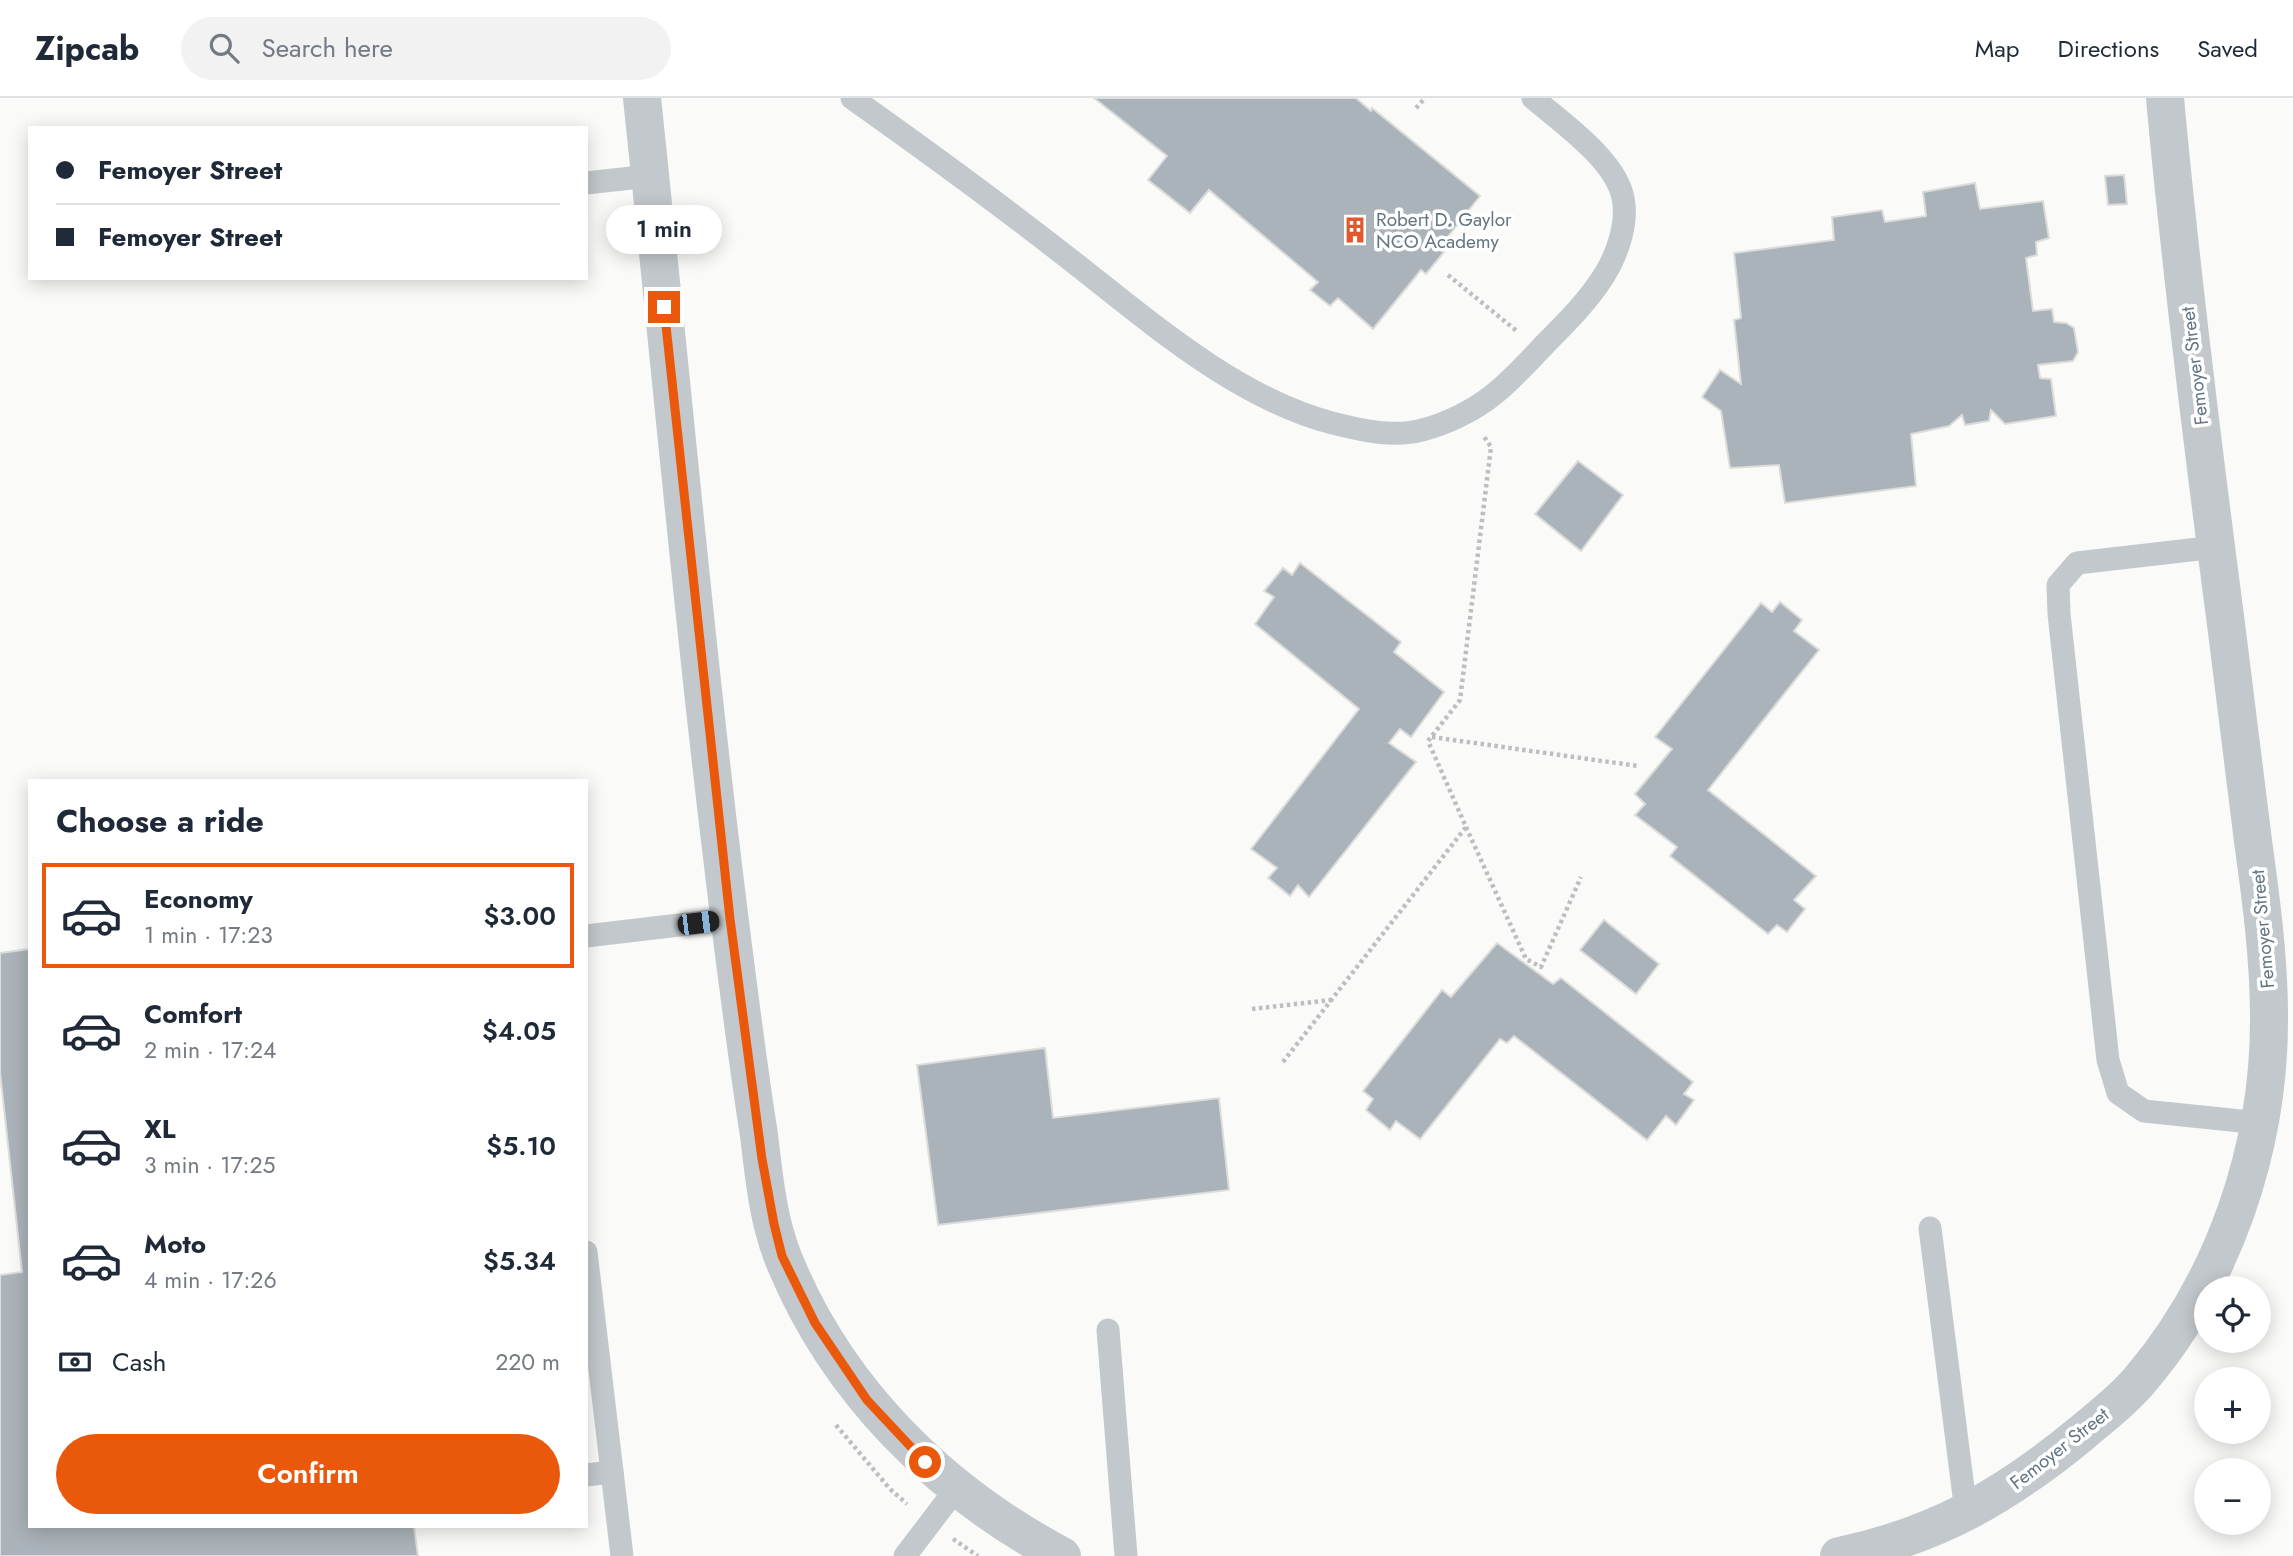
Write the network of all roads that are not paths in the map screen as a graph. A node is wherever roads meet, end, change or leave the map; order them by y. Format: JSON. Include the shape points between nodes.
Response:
{"nodes":[{"id":1,"x":642,"y":98,"type":"edge"},
{"id":2,"x":852,"y":98,"type":"edge"},
{"id":3,"x":1533,"y":98,"type":"edge"},
{"id":4,"x":2165,"y":98,"type":"edge"},
{"id":5,"x":650,"y":176,"type":"junction"},
{"id":6,"x":588,"y":184,"type":"edge"},
{"id":7,"x":2216,"y":547,"type":"junction"},
{"id":8,"x":730,"y":919,"type":"junction"},
{"id":9,"x":588,"y":936,"type":"edge"},
{"id":10,"x":2260,"y":1123,"type":"junction"},
{"id":11,"x":1930,"y":1228,"type":"dead end"},
{"id":12,"x":588,"y":1269,"type":"edge"},
{"id":13,"x":1108,"y":1330,"type":"dead end"},
{"id":14,"x":612,"y":1472,"type":"junction"},
{"id":15,"x":588,"y":1475,"type":"edge"},
{"id":16,"x":956,"y":1489,"type":"junction"},
{"id":17,"x":1966,"y":1512,"type":"junction"},
{"id":18,"x":622,"y":1556,"type":"edge"},
{"id":19,"x":905,"y":1556,"type":"edge"},
{"id":20,"x":1062,"y":1556,"type":"edge"},
{"id":21,"x":1126,"y":1556,"type":"edge"},
{"id":22,"x":1839,"y":1556,"type":"edge"}],
"edges":[{"from":1,"to":5,"type":"street"},
{"from":2,"to":3,"type":"lane","via":[[1240,384],[1330,423],[1391,433],[1421,431],[1493,396],[1576,312],[1606,273],[1622,235],[1624,198],[1614,174]]},
{"from":4,"to":7,"type":"street","name":"Femoyer Street"},
{"from":5,"to":6,"type":"lane"},
{"from":5,"to":8,"type":"street"},
{"from":7,"to":10,"type":"street","name":"Femoyer Street","via":[[2264,934],[2269,1018]]},
{"from":7,"to":10,"type":"lane","via":[[2077,563],[2058,585],[2059,614],[2108,1060],[2119,1093],[2144,1111]]},
{"from":8,"to":9,"type":"lane"},
{"from":8,"to":16,"type":"street","via":[[766,1187],[782,1256],[815,1323],[867,1400]]},
{"from":10,"to":17,"type":"street","name":"Femoyer Street","via":[[2233,1220],[2206,1282],[2169,1342],[2137,1383],[2040,1468]]},
{"from":11,"to":17,"type":"lane"},
{"from":12,"to":14,"type":"lane"},
{"from":13,"to":21,"type":"lane"},
{"from":14,"to":15,"type":"lane"},
{"from":14,"to":18,"type":"lane"},
{"from":16,"to":19,"type":"lane"},
{"from":16,"to":20,"type":"street"},
{"from":17,"to":22,"type":"street","name":"Femoyer Street","via":[[1932,1529]]}]}
